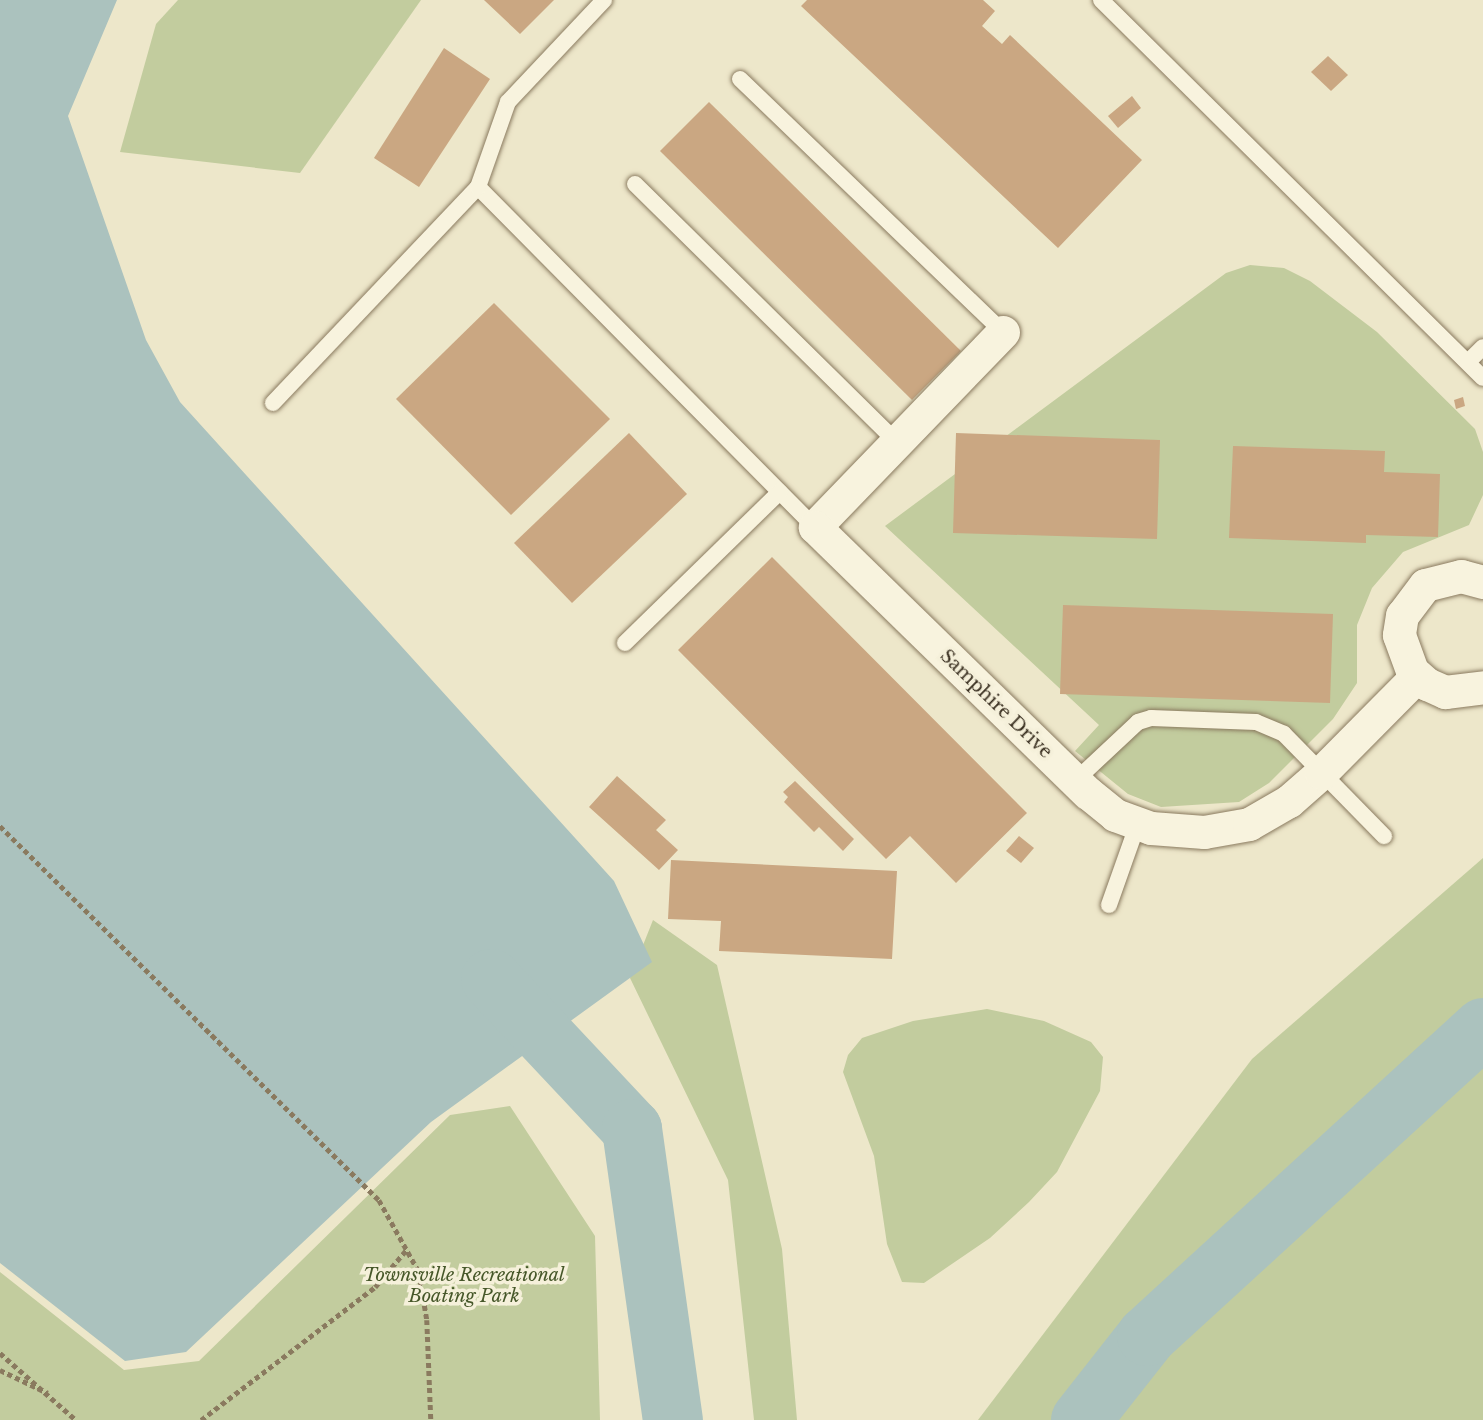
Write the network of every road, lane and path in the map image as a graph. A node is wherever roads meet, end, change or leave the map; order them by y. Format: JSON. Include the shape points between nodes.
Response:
{"nodes":[{"id":1,"x":604,"y":0,"type":"edge"},
{"id":2,"x":1101,"y":0,"type":"edge"},
{"id":3,"x":740,"y":79,"type":"dead end"},
{"id":4,"x":635,"y":184,"type":"dead end"},
{"id":5,"x":478,"y":187,"type":"junction"},
{"id":6,"x":1003,"y":331,"type":"joint"},
{"id":7,"x":1483,"y":347,"type":"edge"},
{"id":8,"x":1468,"y":362,"type":"junction"},
{"id":9,"x":1483,"y":378,"type":"edge"},
{"id":10,"x":273,"y":403,"type":"dead end"},
{"id":11,"x":899,"y":444,"type":"junction"},
{"id":12,"x":779,"y":492,"type":"junction"},
{"id":13,"x":815,"y":527,"type":"junction"},
{"id":14,"x":1483,"y":582,"type":"edge"},
{"id":15,"x":625,"y":643,"type":"dead end"},
{"id":16,"x":1417,"y":676,"type":"junction"},
{"id":17,"x":1483,"y":687,"type":"edge"},
{"id":18,"x":1321,"y":773,"type":"junction"},
{"id":19,"x":1075,"y":781,"type":"junction"},
{"id":20,"x":1138,"y":823,"type":"junction"},
{"id":21,"x":0,"y":826,"type":"edge"},
{"id":22,"x":1384,"y":835,"type":"dead end"},
{"id":23,"x":1109,"y":905,"type":"dead end"},
{"id":24,"x":407,"y":1249,"type":"junction"},
{"id":25,"x":0,"y":1353,"type":"edge"},
{"id":26,"x":0,"y":1370,"type":"edge"},
{"id":27,"x":55,"y":1397,"type":"junction"},
{"id":28,"x":76,"y":1420,"type":"edge"},
{"id":29,"x":201,"y":1420,"type":"edge"},
{"id":30,"x":431,"y":1420,"type":"edge"}],
"edges":[{"from":1,"to":5,"type":"lane","via":[[508,102]]},
{"from":2,"to":8,"type":"lane"},
{"from":3,"to":6,"type":"lane"},
{"from":4,"to":11,"type":"lane"},
{"from":5,"to":10,"type":"lane"},
{"from":5,"to":12,"type":"lane"},
{"from":6,"to":11,"type":"street"},
{"from":7,"to":8,"type":"lane"},
{"from":8,"to":9,"type":"lane"},
{"from":11,"to":13,"type":"street"},
{"from":12,"to":13,"type":"lane"},
{"from":12,"to":15,"type":"lane"},
{"from":13,"to":19,"type":"street","name":"Samphire Drive"},
{"from":14,"to":16,"type":"street","via":[[1443,577],[1411,598],[1399,635],[1402,654]]},
{"from":16,"to":17,"type":"street","via":[[1445,692]]},
{"from":16,"to":18,"type":"street","name":"Samphire Drive"},
{"from":18,"to":19,"type":"lane","via":[[1284,734],[1264,724],[1150,718],[1125,730]]},
{"from":18,"to":20,"type":"street","name":"Samphire Drive","via":[[1289,801],[1249,824],[1204,832]]},
{"from":18,"to":22,"type":"lane"},
{"from":19,"to":20,"type":"street","name":"Samphire Drive","via":[[1115,815]]},
{"from":20,"to":23,"type":"lane"},
{"from":21,"to":24,"type":"path","via":[[379,1200]]},
{"from":24,"to":29,"type":"path","via":[[375,1287]]},
{"from":24,"to":30,"type":"path","via":[[419,1272],[426,1305]]},
{"from":25,"to":27,"type":"path"},
{"from":26,"to":27,"type":"path"},
{"from":27,"to":28,"type":"path"}]}
